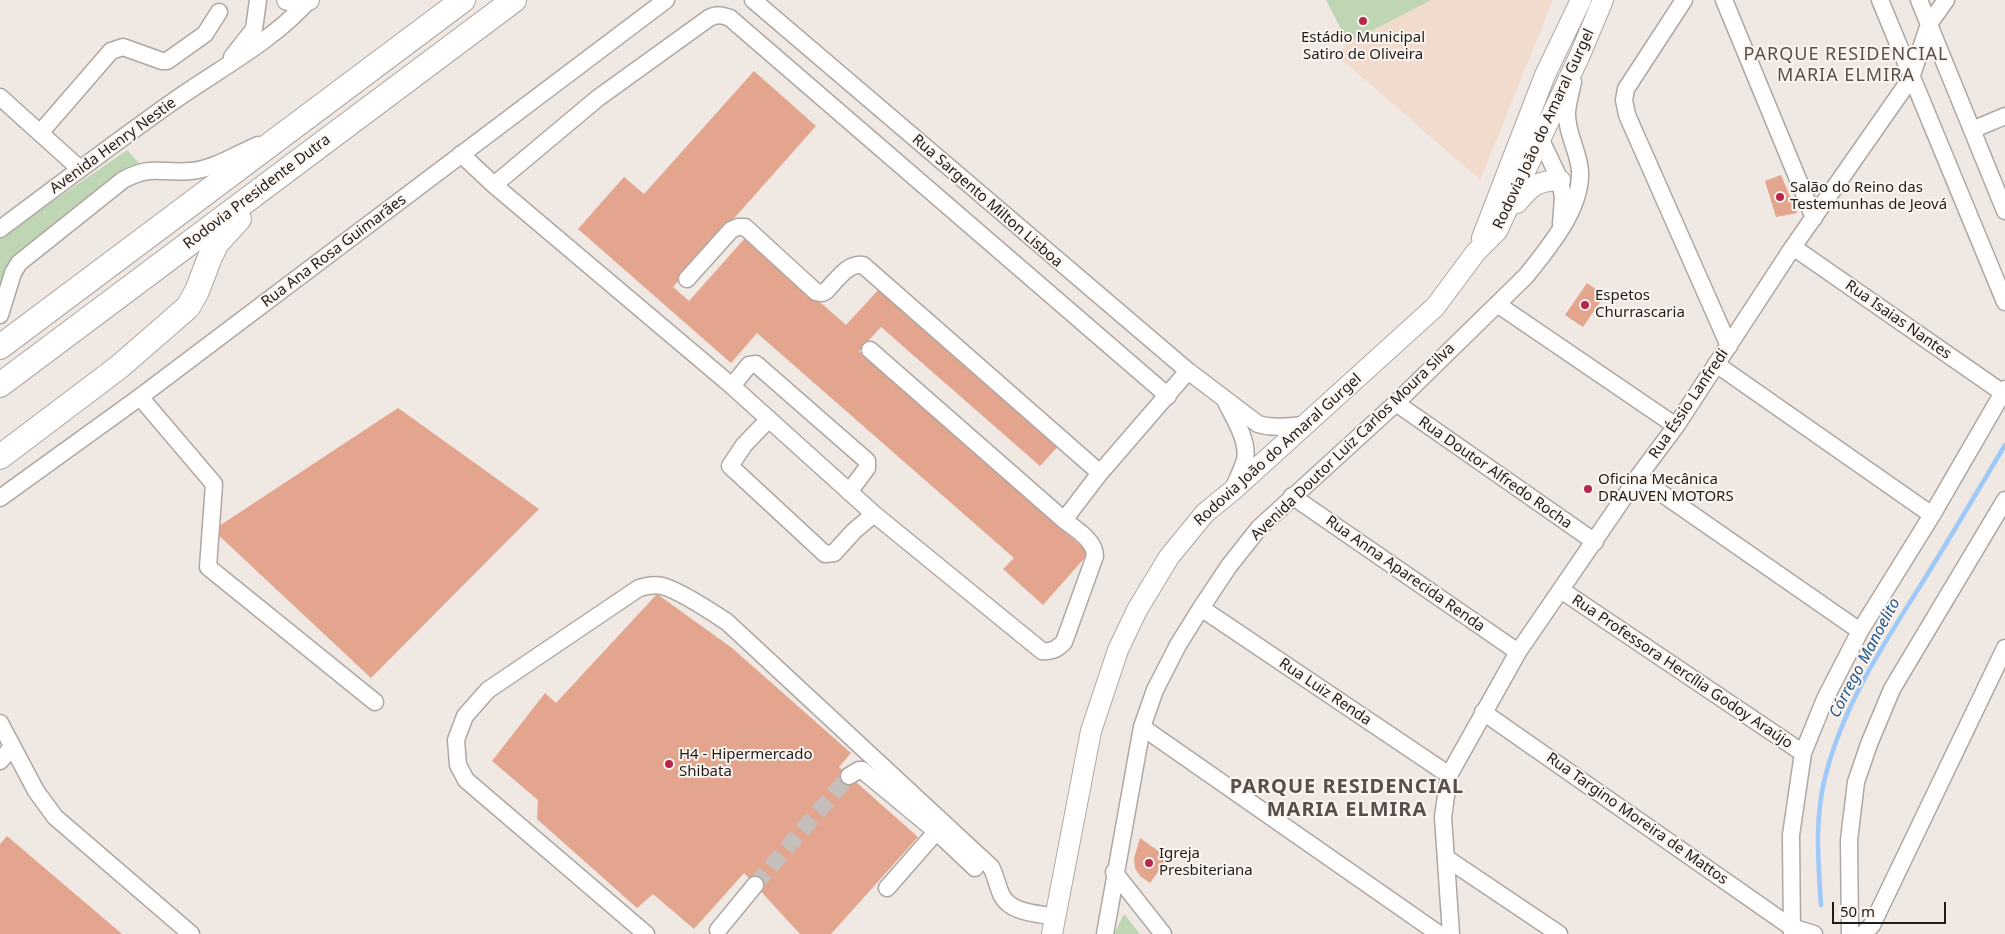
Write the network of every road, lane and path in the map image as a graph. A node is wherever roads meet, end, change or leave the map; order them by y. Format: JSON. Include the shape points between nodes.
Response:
{"nodes":[{"id":1,"x":258,"y":0,"type":"edge"},
{"id":2,"x":287,"y":0,"type":"edge"},
{"id":3,"x":309,"y":0,"type":"edge"},
{"id":4,"x":463,"y":0,"type":"edge"},
{"id":5,"x":514,"y":0,"type":"edge"},
{"id":6,"x":666,"y":0,"type":"edge"},
{"id":7,"x":753,"y":0,"type":"edge"},
{"id":8,"x":1581,"y":0,"type":"edge"},
{"id":9,"x":1604,"y":0,"type":"edge"},
{"id":10,"x":1684,"y":0,"type":"edge"},
{"id":11,"x":1724,"y":0,"type":"edge"},
{"id":12,"x":1880,"y":0,"type":"edge"},
{"id":13,"x":1919,"y":0,"type":"edge"},
{"id":14,"x":1946,"y":0,"type":"edge"},
{"id":15,"x":219,"y":12,"type":"dead end"},
{"id":16,"x":1929,"y":24,"type":"junction"},
{"id":17,"x":1580,"y":55,"type":"junction"},
{"id":18,"x":226,"y":65,"type":"junction"},
{"id":19,"x":1545,"y":75,"type":"junction"},
{"id":20,"x":1911,"y":78,"type":"junction"},
{"id":21,"x":0,"y":97,"type":"edge"},
{"id":22,"x":2005,"y":116,"type":"edge"},
{"id":23,"x":1972,"y":130,"type":"junction"},
{"id":24,"x":40,"y":132,"type":"junction"},
{"id":25,"x":280,"y":135,"type":"junction"},
{"id":26,"x":1540,"y":138,"type":"junction"},
{"id":27,"x":461,"y":154,"type":"junction"},
{"id":28,"x":80,"y":169,"type":"junction"},
{"id":29,"x":275,"y":179,"type":"junction"},
{"id":30,"x":1560,"y":180,"type":"junction"},
{"id":31,"x":494,"y":184,"type":"junction"},
{"id":32,"x":2005,"y":211,"type":"edge"},
{"id":33,"x":1814,"y":218,"type":"junction"},
{"id":34,"x":1504,"y":219,"type":"junction"},
{"id":35,"x":1561,"y":228,"type":"junction"},
{"id":36,"x":0,"y":229,"type":"edge"},
{"id":37,"x":1793,"y":247,"type":"junction"},
{"id":38,"x":1476,"y":252,"type":"junction"},
{"id":39,"x":687,"y":278,"type":"dead end"},
{"id":40,"x":2005,"y":302,"type":"edge"},
{"id":41,"x":1497,"y":304,"type":"junction"},
{"id":42,"x":0,"y":315,"type":"edge"},
{"id":43,"x":1728,"y":346,"type":"junction"},
{"id":44,"x":0,"y":347,"type":"edge"},
{"id":45,"x":870,"y":350,"type":"dead end"},
{"id":46,"x":1716,"y":364,"type":"junction"},
{"id":47,"x":1188,"y":371,"type":"junction"},
{"id":48,"x":0,"y":385,"type":"edge"},
{"id":49,"x":732,"y":386,"type":"junction"},
{"id":50,"x":2004,"y":391,"type":"edge"},
{"id":51,"x":1168,"y":396,"type":"junction"},
{"id":52,"x":140,"y":397,"type":"junction"},
{"id":53,"x":1224,"y":398,"type":"junction"},
{"id":54,"x":1396,"y":403,"type":"junction"},
{"id":55,"x":769,"y":419,"type":"junction"},
{"id":56,"x":1306,"y":425,"type":"junction"},
{"id":57,"x":1676,"y":426,"type":"junction"},
{"id":58,"x":0,"y":457,"type":"edge"},
{"id":59,"x":1100,"y":473,"type":"junction"},
{"id":60,"x":1638,"y":478,"type":"junction"},
{"id":61,"x":1232,"y":491,"type":"junction"},
{"id":62,"x":849,"y":492,"type":"junction"},
{"id":63,"x":1292,"y":496,"type":"junction"},
{"id":64,"x":0,"y":498,"type":"edge"},
{"id":65,"x":2005,"y":500,"type":"edge"},
{"id":66,"x":874,"y":514,"type":"junction"},
{"id":67,"x":1932,"y":515,"type":"junction"},
{"id":68,"x":1064,"y":520,"type":"junction"},
{"id":69,"x":1595,"y":542,"type":"junction"},
{"id":70,"x":1561,"y":590,"type":"junction"},
{"id":71,"x":1201,"y":608,"type":"junction"},
{"id":72,"x":1860,"y":631,"type":"junction"},
{"id":73,"x":2005,"y":648,"type":"edge"},
{"id":74,"x":1518,"y":652,"type":"junction"},
{"id":75,"x":376,"y":702,"type":"dead end"},
{"id":76,"x":1483,"y":712,"type":"junction"},
{"id":77,"x":0,"y":723,"type":"edge"},
{"id":78,"x":1142,"y":727,"type":"junction"},
{"id":79,"x":12,"y":747,"type":"junction"},
{"id":80,"x":1803,"y":754,"type":"junction"},
{"id":81,"x":0,"y":761,"type":"edge"},
{"id":82,"x":1449,"y":775,"type":"junction"},
{"id":83,"x":849,"y":776,"type":"dead end"},
{"id":84,"x":940,"y":828,"type":"junction"},
{"id":85,"x":1446,"y":858,"type":"junction"},
{"id":86,"x":975,"y":868,"type":"dead end"},
{"id":87,"x":1114,"y":872,"type":"junction"},
{"id":88,"x":755,"y":885,"type":"tunnel mouth"},
{"id":89,"x":887,"y":888,"type":"dead end"},
{"id":90,"x":1050,"y":928,"type":"edge"},
{"id":91,"x":718,"y":930,"type":"dead end"},
{"id":92,"x":1791,"y":931,"type":"edge"},
{"id":93,"x":1106,"y":933,"type":"edge"},
{"id":94,"x":191,"y":934,"type":"edge"},
{"id":95,"x":646,"y":934,"type":"edge"},
{"id":96,"x":1163,"y":934,"type":"edge"},
{"id":97,"x":1439,"y":934,"type":"edge"},
{"id":98,"x":1451,"y":934,"type":"edge"},
{"id":99,"x":1559,"y":934,"type":"edge"},
{"id":100,"x":1814,"y":934,"type":"edge"},
{"id":101,"x":1850,"y":934,"type":"edge"},
{"id":102,"x":1863,"y":934,"type":"edge"}],
"edges":[{"from":1,"to":18,"type":"street","via":[[254,29]]},
{"from":2,"to":3,"type":"main road"},
{"from":3,"to":18,"type":"street","via":[[296,15]]},
{"from":4,"to":25,"type":"highway","name":"Rodovia Presidente Dutra"},
{"from":5,"to":29,"type":"highway","name":"Rodovia Presidente Dutra"},
{"from":6,"to":27,"type":"street","name":"Rua Ana Rosa Guimarães"},
{"from":7,"to":47,"type":"street","name":"Rua Sargento Milton Lisboa"},
{"from":8,"to":19,"type":"main road","name":"Rodovia João do Amaral Gurgel"},
{"from":9,"to":17,"type":"main road","name":"Rodovia João do Amaral Gurgel"},
{"from":10,"to":43,"type":"street","via":[[1626,89],[1624,100],[1626,115]]},
{"from":11,"to":33,"type":"street"},
{"from":12,"to":20,"type":"street"},
{"from":13,"to":16,"type":"street"},
{"from":14,"to":16,"type":"street","name":"Rua Éssio Lanfredi"},
{"from":15,"to":24,"type":"street","via":[[205,34],[167,61],[123,47],[112,51]]},
{"from":16,"to":20,"type":"street","name":"Rua Éssio Lanfredi"},
{"from":16,"to":23,"type":"street"},
{"from":17,"to":26,"type":"main road","name":"Rodovia João do Amaral Gurgel"},
{"from":17,"to":35,"type":"street","name":"Avenida Doutor Luiz Carlos Moura Silva","via":[[1567,114],[1580,166],[1581,184],[1578,198]]},
{"from":18,"to":28,"type":"street","name":"Avenida Henry Nestie"},
{"from":19,"to":26,"type":"main road","via":[[1538,121]]},
{"from":19,"to":38,"type":"main road","name":"Rodovia João do Amaral Gurgel"},
{"from":20,"to":33,"type":"street","name":"Rua Éssio Lanfredi"},
{"from":20,"to":40,"type":"street"},
{"from":21,"to":24,"type":"street"},
{"from":22,"to":23,"type":"street"},
{"from":23,"to":32,"type":"street"},
{"from":24,"to":28,"type":"street"},
{"from":25,"to":42,"type":"street","via":[[206,168],[191,171],[152,169],[122,180],[18,263]]},
{"from":25,"to":44,"type":"highway","name":"Rodovia Presidente Dutra"},
{"from":26,"to":30,"type":"street"},
{"from":26,"to":34,"type":"main road","name":"Rodovia João do Amaral Gurgel"},
{"from":27,"to":31,"type":"street"},
{"from":27,"to":52,"type":"street","name":"Rua Ana Rosa Guimarães"},
{"from":28,"to":36,"type":"street","name":"Avenida Henry Nestie"},
{"from":29,"to":48,"type":"highway","name":"Rodovia Presidente Dutra"},
{"from":29,"to":58,"type":"highway","via":[[217,243],[188,307],[119,367]]},
{"from":30,"to":34,"type":"main road","via":[[1535,184]]},
{"from":30,"to":35,"type":"street"},
{"from":31,"to":49,"type":"street"},
{"from":31,"to":51,"type":"street","via":[[598,98],[709,18],[722,15],[738,24]]},
{"from":33,"to":37,"type":"street","name":"Rua Éssio Lanfredi"},
{"from":34,"to":38,"type":"main road","name":"Rodovia João do Amaral Gurgel"},
{"from":35,"to":41,"type":"street","name":"Avenida Doutor Luiz Carlos Moura Silva","via":[[1526,276]]},
{"from":37,"to":43,"type":"street","name":"Rua Éssio Lanfredi"},
{"from":37,"to":50,"type":"street","name":"Rua Isaias Nantes"},
{"from":38,"to":56,"type":"main road","name":"Rodovia João do Amaral Gurgel","via":[[1435,307]]},
{"from":39,"to":59,"type":"street","via":[[731,230],[738,227],[745,227],[816,292],[826,292],[851,266],[863,265]]},
{"from":41,"to":54,"type":"street","name":"Avenida Doutor Luiz Carlos Moura Silva"},
{"from":41,"to":57,"type":"street"},
{"from":43,"to":46,"type":"street","name":"Rua Éssio Lanfredi"},
{"from":45,"to":68,"type":"street"},
{"from":46,"to":57,"type":"street","name":"Rua Éssio Lanfredi"},
{"from":46,"to":67,"type":"street"},
{"from":47,"to":51,"type":"street"},
{"from":47,"to":53,"type":"street","name":"Rua Sargento Milton Lisboa"},
{"from":49,"to":55,"type":"street"},
{"from":49,"to":62,"type":"street","via":[[748,365],[756,364],[866,461],[867,468]]},
{"from":50,"to":67,"type":"street"},
{"from":51,"to":59,"type":"street"},
{"from":52,"to":64,"type":"street","name":"Rua Ana Rosa Guimarães"},
{"from":52,"to":75,"type":"street","via":[[214,484],[208,567]]},
{"from":53,"to":56,"type":"street","name":"Rua Sargento Milton Lisboa","via":[[1258,424],[1268,427]]},
{"from":53,"to":61,"type":"street","via":[[1246,450]]},
{"from":54,"to":63,"type":"street","name":"Avenida Doutor Luiz Carlos Moura Silva"},
{"from":54,"to":69,"type":"street","name":"Rua Doutor Alfredo Rocha"},
{"from":55,"to":62,"type":"street"},
{"from":55,"to":66,"type":"street","via":[[744,444],[730,463],[731,470],[825,554],[834,553]]},
{"from":56,"to":61,"type":"main road","name":"Rodovia João do Amaral Gurgel"},
{"from":57,"to":60,"type":"street","name":"Rua Éssio Lanfredi"},
{"from":59,"to":68,"type":"street"},
{"from":60,"to":69,"type":"street","name":"Rua Éssio Lanfredi"},
{"from":60,"to":72,"type":"street"},
{"from":61,"to":90,"type":"main road","name":"Rodovia João do Amaral Gurgel","via":[[1204,513],[1169,557],[1137,610],[1118,650],[1091,731]]},
{"from":62,"to":66,"type":"street"},
{"from":63,"to":71,"type":"street","name":"Avenida Doutor Luiz Carlos Moura Silva","via":[[1259,528]]},
{"from":63,"to":74,"type":"street","name":"Rua Anna Aparecida Renda"},
{"from":65,"to":101,"type":"street","via":[[1892,689],[1869,744],[1856,782],[1849,840]]},
{"from":66,"to":68,"type":"street","via":[[1042,650],[1050,651],[1064,642],[1095,556],[1091,543]]},
{"from":67,"to":72,"type":"street"},
{"from":69,"to":70,"type":"street","name":"Rua Éssio Lanfredi"},
{"from":70,"to":74,"type":"street","name":"Rua Éssio Lanfredi"},
{"from":70,"to":80,"type":"street","name":"Rua Professora Hercília Godoy Araújo"},
{"from":71,"to":78,"type":"street","name":"Avenida Doutor Luiz Carlos Moura Silva","via":[[1155,690]]},
{"from":71,"to":82,"type":"street","name":"Rua Luiz Renda"},
{"from":72,"to":80,"type":"street","via":[[1825,699]]},
{"from":73,"to":102,"type":"street","via":[[1872,925]]},
{"from":74,"to":76,"type":"street","name":"Rua Éssio Lanfredi"},
{"from":76,"to":82,"type":"street","name":"Rua Éssio Lanfredi"},
{"from":76,"to":92,"type":"street","name":"Rua Targino Moreira de Mattos"},
{"from":77,"to":79,"type":"street"},
{"from":78,"to":87,"type":"street","name":"Avenida Doutor Luiz Carlos Moura Silva"},
{"from":78,"to":97,"type":"street"},
{"from":79,"to":81,"type":"street"},
{"from":79,"to":94,"type":"street","via":[[36,791],[56,817]]},
{"from":80,"to":92,"type":"street","via":[[1791,835]]},
{"from":82,"to":85,"type":"street","name":"Rua Éssio Lanfredi","via":[[1443,817]]},
{"from":83,"to":84,"type":"street","via":[[862,770]]},
{"from":84,"to":86,"type":"street"},
{"from":84,"to":89,"type":"street"},
{"from":84,"to":90,"type":"street","via":[[991,867],[1007,902]]},
{"from":84,"to":95,"type":"street","via":[[727,622],[663,586],[639,588],[488,690],[465,716],[456,740],[458,765],[466,780]]},
{"from":85,"to":98,"type":"street","name":"Rua Éssio Lanfredi"},
{"from":85,"to":99,"type":"street"},
{"from":87,"to":93,"type":"street","name":"Avenida Doutor Luiz Carlos Moura Silva"},
{"from":87,"to":96,"type":"street"},
{"from":88,"to":91,"type":"street"},
{"from":92,"to":100,"type":"street","name":"Rua Targino Moreira de Mattos"}]}
